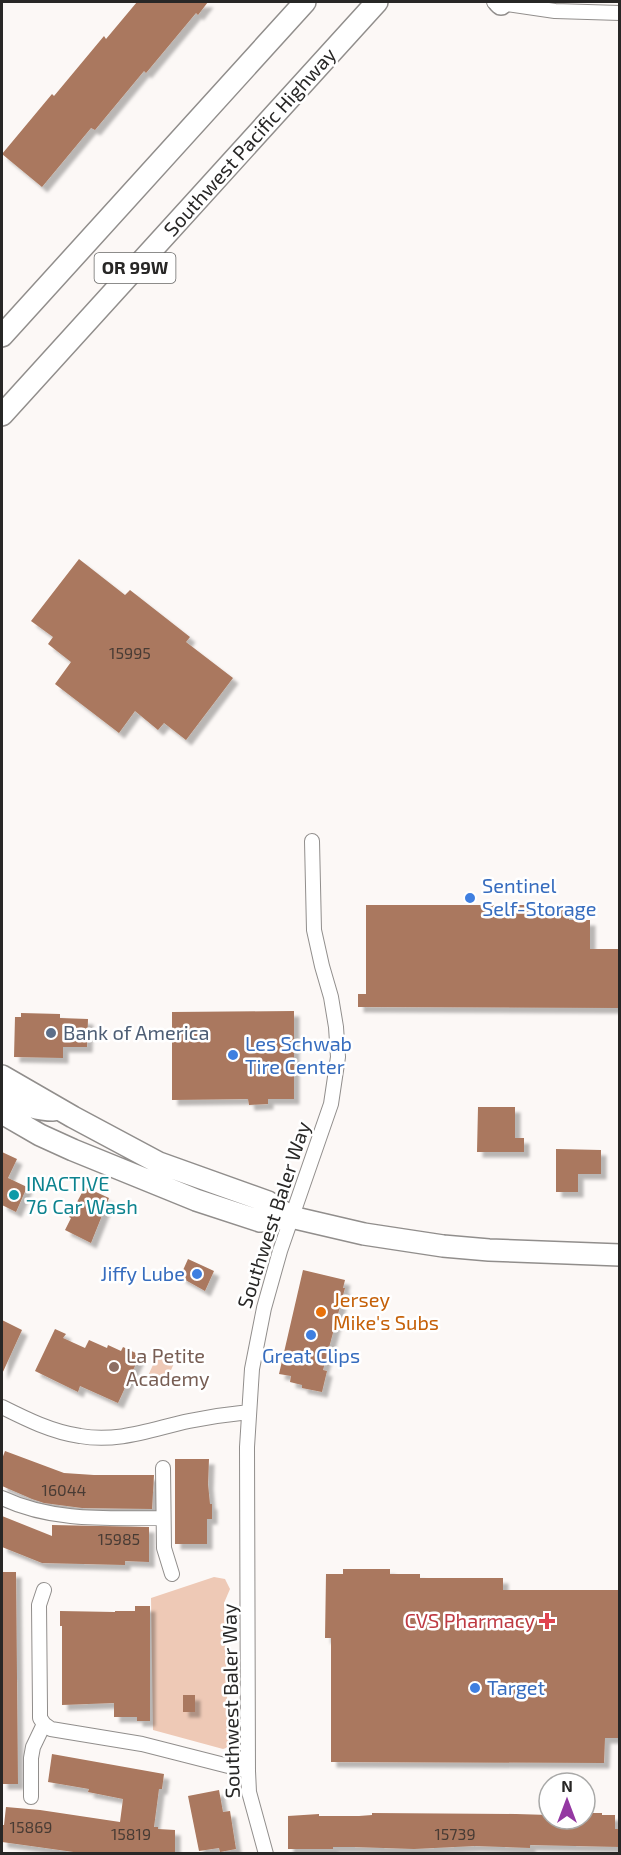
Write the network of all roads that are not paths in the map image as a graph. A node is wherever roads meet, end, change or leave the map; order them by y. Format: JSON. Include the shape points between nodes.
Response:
{"nodes":[{"id":1,"x":305,"y":2,"type":"edge"},
{"id":2,"x":377,"y":2,"type":"edge"},
{"id":3,"x":497,"y":2,"type":"edge"},
{"id":4,"x":620,"y":13,"type":"edge"},
{"id":5,"x":2,"y":336,"type":"edge"},
{"id":6,"x":2,"y":415,"type":"edge"},
{"id":7,"x":312,"y":842,"type":"dead end"},
{"id":8,"x":2,"y":1076,"type":"edge"},
{"id":9,"x":2,"y":1095,"type":"edge"},
{"id":10,"x":63,"y":1110,"type":"junction"},
{"id":11,"x":2,"y":1113,"type":"edge"},
{"id":12,"x":291,"y":1217,"type":"junction"},
{"id":13,"x":620,"y":1255,"type":"edge"},
{"id":14,"x":2,"y":1407,"type":"edge"},
{"id":15,"x":249,"y":1412,"type":"junction"},
{"id":16,"x":163,"y":1468,"type":"dead end"},
{"id":17,"x":2,"y":1498,"type":"edge"},
{"id":18,"x":163,"y":1518,"type":"junction"},
{"id":19,"x":172,"y":1574,"type":"dead end"},
{"id":20,"x":44,"y":1590,"type":"dead end"},
{"id":21,"x":44,"y":1724,"type":"junction"},
{"id":22,"x":248,"y":1771,"type":"junction"},
{"id":23,"x":32,"y":1797,"type":"dead end"},
{"id":24,"x":266,"y":1854,"type":"edge"}],
"edges":[{"from":1,"to":5,"type":"highway","number":"OR 99W"},
{"from":2,"to":6,"type":"highway","name":"Southwest Pacific Highway","number":"OR 99W"},
{"from":3,"to":4,"type":"street","via":[[555,11]]},
{"from":7,"to":12,"type":"street","name":"Southwest Baler Way","via":[[314,930],[331,997],[338,1058],[331,1104]]},
{"from":8,"to":10,"type":"highway"},
{"from":9,"to":10,"type":"highway","via":[[43,1110]]},
{"from":10,"to":12,"type":"highway","via":[[159,1163],[268,1202]]},
{"from":11,"to":12,"type":"highway","via":[[73,1150],[196,1200],[260,1221]]},
{"from":12,"to":13,"type":"highway","via":[[364,1234],[443,1246]]},
{"from":12,"to":15,"type":"street","name":"Southwest Baler Way","via":[[259,1329]]},
{"from":14,"to":15,"type":"street","via":[[51,1429],[95,1438],[127,1436]]},
{"from":15,"to":22,"type":"street","name":"Southwest Baler Way"},
{"from":16,"to":18,"type":"street"},
{"from":17,"to":18,"type":"street","via":[[38,1512],[62,1516]]},
{"from":18,"to":19,"type":"street","via":[[164,1548]]},
{"from":20,"to":21,"type":"street","via":[[39,1605],[40,1718]]},
{"from":21,"to":22,"type":"street","via":[[51,1729],[142,1743]]},
{"from":21,"to":23,"type":"street","via":[[31,1758]]},
{"from":22,"to":24,"type":"street","name":"Southwest Baler Way","via":[[249,1792]]}]}
